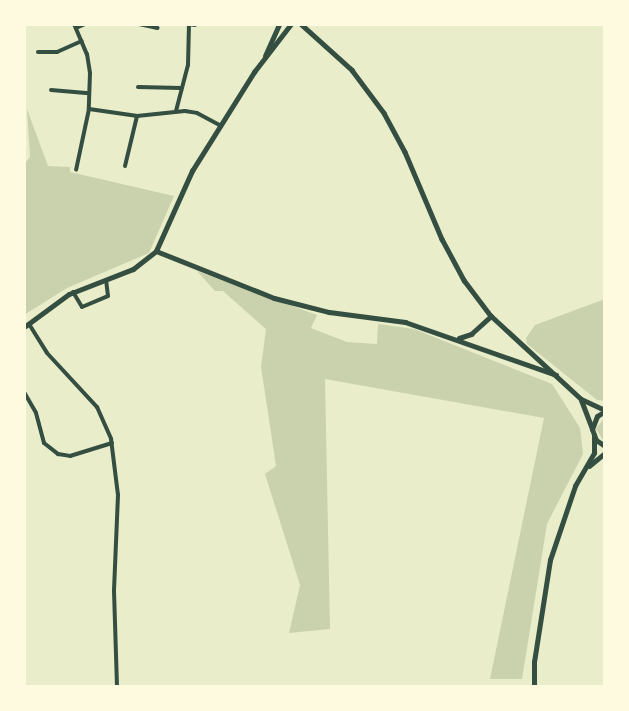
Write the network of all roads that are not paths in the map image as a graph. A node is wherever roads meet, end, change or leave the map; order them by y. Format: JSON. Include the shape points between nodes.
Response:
{"nodes":[{"id":1,"x":85,"y":24,"type":"edge"},
{"id":2,"x":139,"y":24,"type":"edge"},
{"id":3,"x":279,"y":24,"type":"edge"},
{"id":4,"x":291,"y":24,"type":"edge"},
{"id":5,"x":301,"y":24,"type":"edge"},
{"id":6,"x":195,"y":25,"type":"edge"},
{"id":7,"x":75,"y":26,"type":"edge"},
{"id":8,"x":158,"y":28,"type":"dead end"},
{"id":9,"x":82,"y":41,"type":"junction"},
{"id":10,"x":38,"y":52,"type":"dead end"},
{"id":11,"x":265,"y":56,"type":"junction"},
{"id":12,"x":138,"y":87,"type":"dead end"},
{"id":13,"x":181,"y":88,"type":"junction"},
{"id":14,"x":51,"y":90,"type":"dead end"},
{"id":15,"x":89,"y":93,"type":"junction"},
{"id":16,"x":88,"y":109,"type":"junction"},
{"id":17,"x":176,"y":111,"type":"junction"},
{"id":18,"x":137,"y":116,"type":"junction"},
{"id":19,"x":221,"y":126,"type":"junction"},
{"id":20,"x":125,"y":166,"type":"dead end"},
{"id":21,"x":76,"y":170,"type":"dead end"},
{"id":22,"x":156,"y":250,"type":"junction"},
{"id":23,"x":105,"y":279,"type":"junction"},
{"id":24,"x":73,"y":292,"type":"junction"},
{"id":25,"x":491,"y":316,"type":"junction"},
{"id":26,"x":27,"y":325,"type":"edge"},
{"id":27,"x":457,"y":339,"type":"junction"},
{"id":28,"x":556,"y":375,"type":"junction"},
{"id":29,"x":24,"y":392,"type":"edge"},
{"id":30,"x":580,"y":399,"type":"junction"},
{"id":31,"x":605,"y":411,"type":"edge"},
{"id":32,"x":594,"y":434,"type":"junction"},
{"id":33,"x":112,"y":443,"type":"junction"},
{"id":34,"x":605,"y":446,"type":"edge"},
{"id":35,"x":605,"y":453,"type":"edge"},
{"id":36,"x":587,"y":468,"type":"junction"},
{"id":37,"x":117,"y":687,"type":"edge"},
{"id":38,"x":534,"y":687,"type":"edge"}],
"edges":[{"from":1,"to":7,"type":"street"},
{"from":2,"to":8,"type":"street"},
{"from":3,"to":11,"type":"street"},
{"from":4,"to":11,"type":"street"},
{"from":5,"to":25,"type":"street","via":[[352,69],[384,113],[442,239],[464,280]]},
{"from":6,"to":13,"type":"street","via":[[189,24],[188,65]]},
{"from":7,"to":9,"type":"street"},
{"from":9,"to":10,"type":"street","via":[[57,52]]},
{"from":9,"to":15,"type":"street","via":[[90,73]]},
{"from":11,"to":19,"type":"street"},
{"from":12,"to":13,"type":"street"},
{"from":13,"to":17,"type":"street"},
{"from":14,"to":15,"type":"street"},
{"from":15,"to":16,"type":"street"},
{"from":16,"to":18,"type":"street"},
{"from":16,"to":21,"type":"street"},
{"from":17,"to":18,"type":"street"},
{"from":17,"to":19,"type":"street","via":[[197,113]]},
{"from":18,"to":20,"type":"street"},
{"from":19,"to":22,"type":"street","via":[[192,171]]},
{"from":22,"to":23,"type":"main road","via":[[148,261]]},
{"from":22,"to":27,"type":"main road","via":[[274,297],[329,312],[405,322]]},
{"from":23,"to":24,"type":"main road"},
{"from":23,"to":24,"type":"street","via":[[108,296],[82,307]]},
{"from":24,"to":26,"type":"main road"},
{"from":25,"to":27,"type":"main road","via":[[471,334]]},
{"from":25,"to":28,"type":"main road"},
{"from":26,"to":33,"type":"street","via":[[97,407]]},
{"from":27,"to":28,"type":"main road"},
{"from":28,"to":30,"type":"main road"},
{"from":29,"to":33,"type":"street","via":[[36,413],[44,443],[58,454],[70,456]]},
{"from":30,"to":31,"type":"main road"},
{"from":30,"to":32,"type":"main road"},
{"from":31,"to":32,"type":"main road","via":[[597,416]]},
{"from":32,"to":34,"type":"main road"},
{"from":32,"to":36,"type":"street","via":[[594,453]]},
{"from":33,"to":37,"type":"street","via":[[117,495]]},
{"from":35,"to":36,"type":"street"},
{"from":36,"to":38,"type":"street","via":[[567,505],[550,560],[535,653]]}]}
